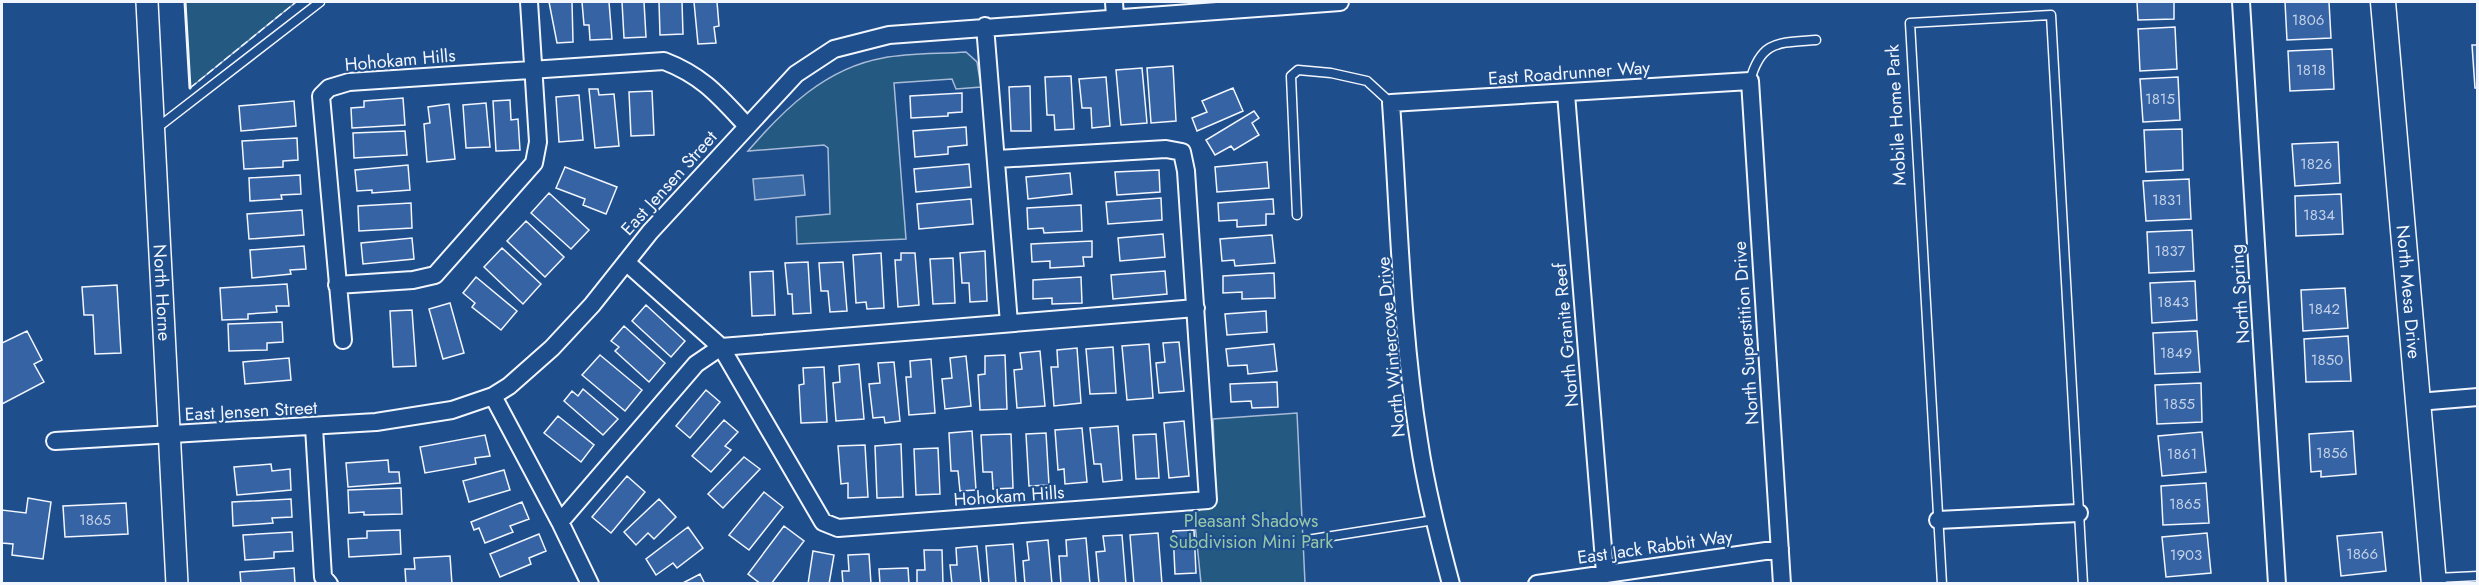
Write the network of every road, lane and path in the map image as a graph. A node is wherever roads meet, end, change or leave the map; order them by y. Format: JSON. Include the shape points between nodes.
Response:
{"nodes":[{"id":1,"x":147,"y":2,"type":"edge"},
{"id":2,"x":320,"y":2,"type":"edge"},
{"id":3,"x":529,"y":2,"type":"edge"},
{"id":4,"x":1340,"y":2,"type":"edge"},
{"id":5,"x":2241,"y":2,"type":"edge"},
{"id":6,"x":2383,"y":2,"type":"edge"},
{"id":7,"x":1114,"y":9,"type":"edge"},
{"id":8,"x":985,"y":26,"type":"junction"},
{"id":9,"x":1816,"y":40,"type":"dead end"},
{"id":10,"x":533,"y":69,"type":"junction"},
{"id":11,"x":1750,"y":81,"type":"junction"},
{"id":12,"x":1566,"y":93,"type":"junction"},
{"id":13,"x":1391,"y":103,"type":"junction"},
{"id":14,"x":747,"y":126,"type":"junction"},
{"id":15,"x":154,"y":130,"type":"junction"},
{"id":16,"x":997,"y":159,"type":"junction"},
{"id":17,"x":1297,"y":215,"type":"dead end"},
{"id":18,"x":626,"y":262,"type":"junction"},
{"id":19,"x":337,"y":285,"type":"junction"},
{"id":20,"x":1196,"y":308,"type":"junction"},
{"id":21,"x":1009,"y":322,"type":"junction"},
{"id":22,"x":342,"y":340,"type":"dead end"},
{"id":23,"x":721,"y":347,"type":"junction"},
{"id":24,"x":493,"y":396,"type":"junction"},
{"id":25,"x":2478,"y":397,"type":"edge"},
{"id":26,"x":2418,"y":402,"type":"junction"},
{"id":27,"x":314,"y":428,"type":"junction"},
{"id":28,"x":170,"y":435,"type":"junction"},
{"id":29,"x":55,"y":441,"type":"dead end"},
{"id":30,"x":2079,"y":513,"type":"junction"},
{"id":31,"x":1434,"y":520,"type":"junction"},
{"id":32,"x":1938,"y":520,"type":"junction"},
{"id":33,"x":561,"y":522,"type":"junction"},
{"id":34,"x":1307,"y":540,"type":"dead end"},
{"id":35,"x":1779,"y":549,"type":"junction"},
{"id":36,"x":1605,"y":573,"type":"junction"},
{"id":37,"x":2478,"y":576,"type":"edge"},
{"id":38,"x":2434,"y":581,"type":"edge"},
{"id":39,"x":177,"y":584,"type":"edge"},
{"id":40,"x":329,"y":584,"type":"edge"},
{"id":41,"x":590,"y":584,"type":"edge"},
{"id":42,"x":1451,"y":584,"type":"edge"},
{"id":43,"x":1537,"y":584,"type":"edge"},
{"id":44,"x":1782,"y":584,"type":"edge"},
{"id":45,"x":1942,"y":584,"type":"edge"},
{"id":46,"x":2083,"y":584,"type":"edge"},
{"id":47,"x":2277,"y":584,"type":"edge"}],
"edges":[{"from":1,"to":15,"type":"street","name":"North Horne"},
{"from":2,"to":15,"type":"lane"},
{"from":3,"to":10,"type":"street"},
{"from":4,"to":7,"type":"street","name":"East Jensen Street"},
{"from":5,"to":47,"type":"street","name":"North Spring"},
{"from":6,"to":26,"type":"main road","name":"North Mesa Drive"},
{"from":7,"to":8,"type":"street","name":"East Jensen Street"},
{"from":8,"to":14,"type":"street","name":"East Jensen Street","via":[[889,35],[834,50],[796,74]]},
{"from":8,"to":16,"type":"street"},
{"from":9,"to":11,"type":"lane","via":[[1772,44],[1755,59]]},
{"from":10,"to":14,"type":"street","name":"Hohokam Hills","via":[[664,62],[696,76]]},
{"from":10,"to":19,"type":"street","via":[[538,142],[534,163],[435,274],[413,280]]},
{"from":10,"to":19,"type":"street","name":"Hohokam Hills","via":[[349,82],[329,88],[321,96]]},
{"from":11,"to":12,"type":"street","name":"East Roadrunner Way"},
{"from":11,"to":35,"type":"street","name":"North Superstition Drive"},
{"from":12,"to":13,"type":"street","name":"East Roadrunner Way"},
{"from":12,"to":36,"type":"street","name":"North Granite Reef"},
{"from":13,"to":17,"type":"lane","via":[[1367,81],[1298,70],[1291,76]]},
{"from":13,"to":31,"type":"street","name":"North Wintercove Drive","via":[[1409,365]]},
{"from":14,"to":18,"type":"street","name":"East Jensen Street"},
{"from":15,"to":28,"type":"street","name":"North Horne"},
{"from":16,"to":20,"type":"street","name":"Hohokam Hills","via":[[1166,149],[1182,152]]},
{"from":16,"to":21,"type":"street"},
{"from":18,"to":23,"type":"street","name":"Hohokam Hills"},
{"from":18,"to":24,"type":"street","name":"East Jensen Street","via":[[552,348]]},
{"from":19,"to":22,"type":"street","name":"Hohokam Hills"},
{"from":20,"to":21,"type":"street"},
{"from":20,"to":23,"type":"street","name":"Hohokam Hills","via":[[1208,500],[838,528],[823,522]]},
{"from":21,"to":23,"type":"street"},
{"from":23,"to":33,"type":"street","via":[[696,364]]},
{"from":24,"to":27,"type":"street","name":"East Jensen Street","via":[[441,412]]},
{"from":24,"to":33,"type":"street"},
{"from":25,"to":26,"type":"street"},
{"from":26,"to":38,"type":"main road","name":"North Mesa Drive"},
{"from":27,"to":28,"type":"street","name":"East Jensen Street"},
{"from":27,"to":40,"type":"street","via":[[323,577]]},
{"from":28,"to":29,"type":"street","name":"East Jensen Street"},
{"from":28,"to":39,"type":"street","name":"North Horne"},
{"from":30,"to":32,"type":"street"},
{"from":30,"to":32,"type":"lane","name":"Mobile Home Park","via":[[2051,15],[1910,23]]},
{"from":30,"to":46,"type":"lane","name":"Mobile Home Park"},
{"from":31,"to":34,"type":"lane"},
{"from":31,"to":42,"type":"street","name":"North Wintercove Drive"},
{"from":32,"to":45,"type":"lane","name":"Mobile Home Park"},
{"from":33,"to":41,"type":"street"},
{"from":35,"to":36,"type":"street","name":"East Jack Rabbit Way"},
{"from":35,"to":44,"type":"street","name":"North Superstition Drive"},
{"from":36,"to":43,"type":"street","name":"East Jack Rabbit Way"},
{"from":37,"to":38,"type":"lane"}]}
